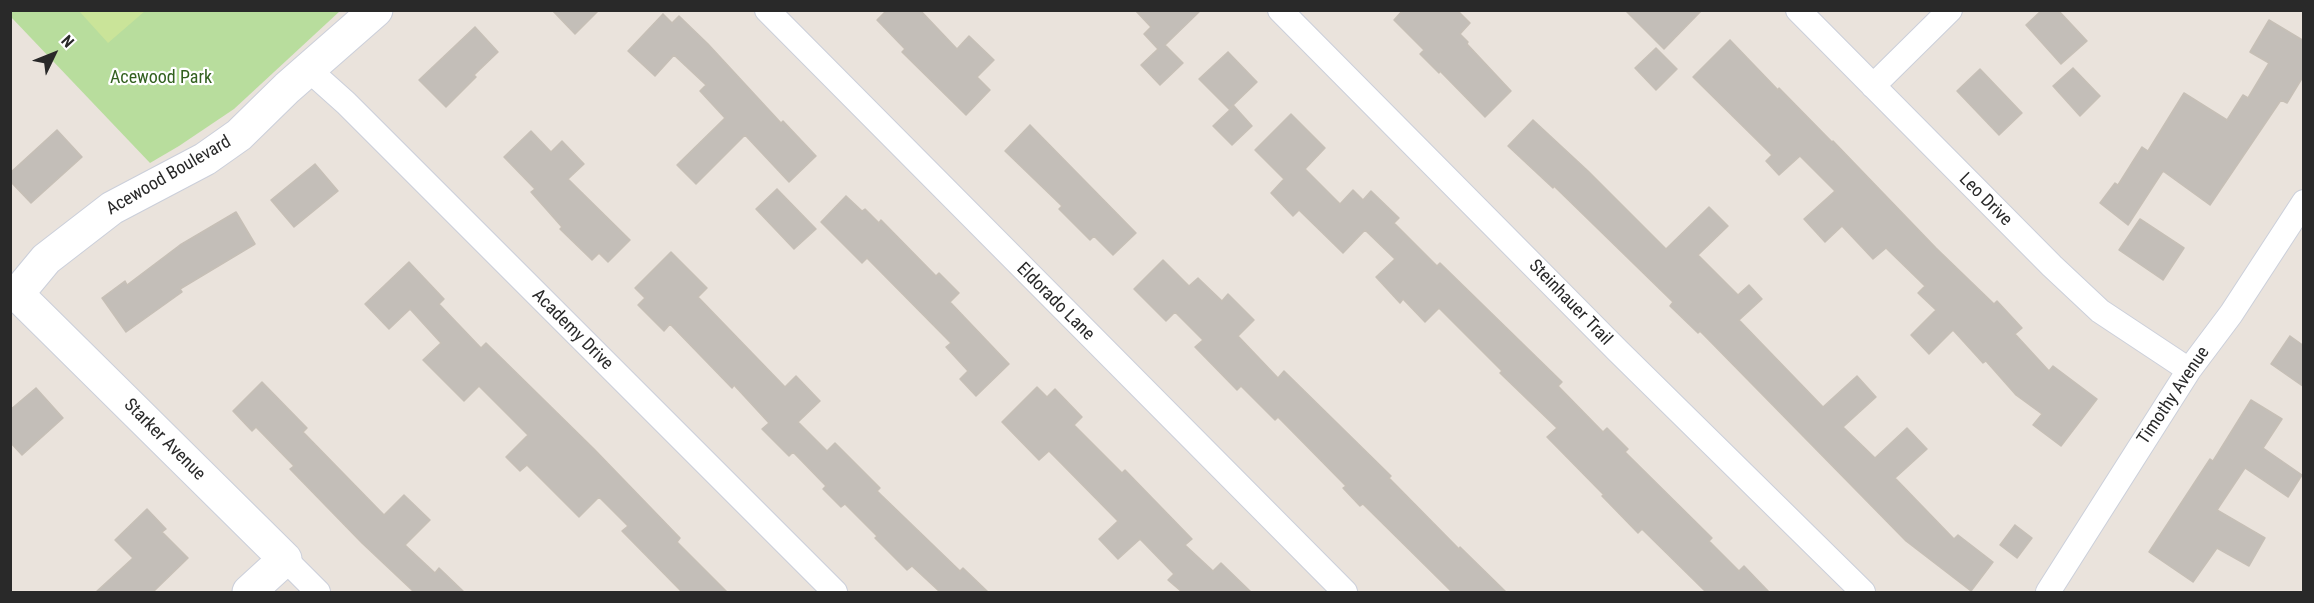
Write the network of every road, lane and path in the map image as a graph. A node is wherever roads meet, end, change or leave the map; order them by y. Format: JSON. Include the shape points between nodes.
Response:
{"nodes":[{"id":1,"x":376,"y":10,"type":"edge"},
{"id":2,"x":767,"y":10,"type":"edge"},
{"id":3,"x":1280,"y":10,"type":"edge"},
{"id":4,"x":1798,"y":10,"type":"edge"},
{"id":5,"x":1950,"y":10,"type":"edge"},
{"id":6,"x":308,"y":69,"type":"junction"},
{"id":7,"x":1873,"y":86,"type":"junction"},
{"id":8,"x":2304,"y":202,"type":"edge"},
{"id":9,"x":13,"y":294,"type":"edge"},
{"id":10,"x":2189,"y":370,"type":"junction"},
{"id":11,"x":285,"y":559,"type":"junction"},
{"id":12,"x":249,"y":592,"type":"edge"},
{"id":13,"x":318,"y":592,"type":"edge"},
{"id":14,"x":835,"y":592,"type":"edge"},
{"id":15,"x":1345,"y":592,"type":"edge"},
{"id":16,"x":1863,"y":592,"type":"edge"},
{"id":17,"x":2048,"y":592,"type":"edge"}],
"edges":[{"from":1,"to":6,"type":"street","name":"Acewood Boulevard"},
{"from":2,"to":15,"type":"street","name":"Eldorado Lane"},
{"from":3,"to":16,"type":"street","name":"Steinhauer Trail"},
{"from":4,"to":7,"type":"street","name":"Leo Drive"},
{"from":5,"to":7,"type":"street"},
{"from":6,"to":9,"type":"street","name":"Acewood Boulevard","via":[[239,135],[205,159],[112,208],[45,259]]},
{"from":6,"to":14,"type":"street","name":"Academy Drive"},
{"from":7,"to":10,"type":"street","name":"Leo Drive","via":[[2100,311]]},
{"from":8,"to":10,"type":"street","name":"Timothy Avenue","via":[[2231,314]]},
{"from":9,"to":11,"type":"street","name":"Starker Avenue"},
{"from":10,"to":17,"type":"street","name":"Timothy Avenue"},
{"from":11,"to":12,"type":"street"},
{"from":11,"to":13,"type":"street","name":"Starker Avenue"}]}
